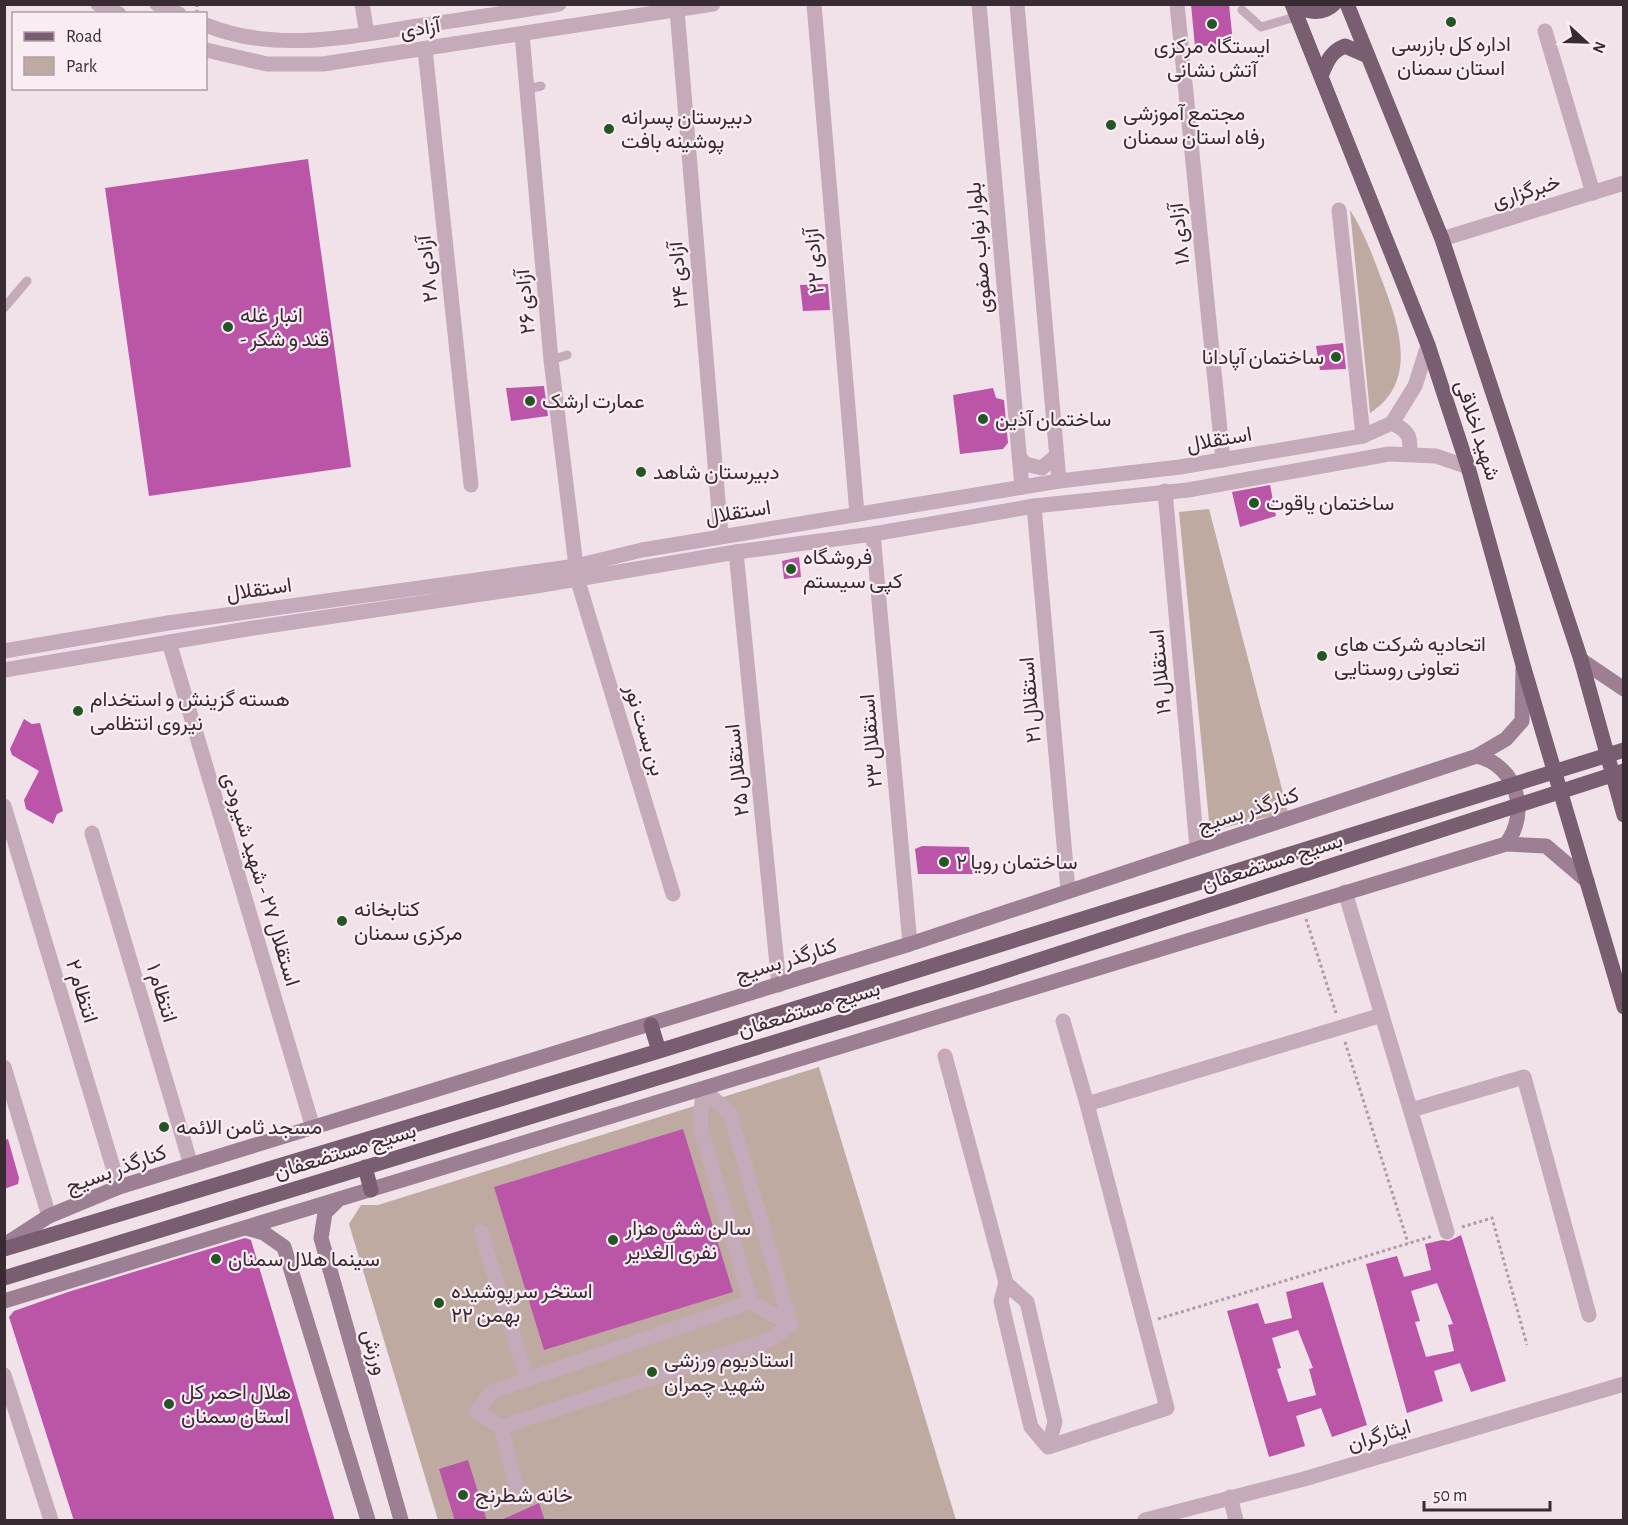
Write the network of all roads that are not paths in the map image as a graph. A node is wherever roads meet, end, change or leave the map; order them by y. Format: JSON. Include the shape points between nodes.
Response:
{"nodes":[{"id":1,"x":98,"y":4,"type":"edge"},
{"id":2,"x":157,"y":4,"type":"edge"},
{"id":3,"x":362,"y":4,"type":"edge"},
{"id":4,"x":559,"y":4,"type":"edge"},
{"id":5,"x":713,"y":4,"type":"edge"},
{"id":6,"x":814,"y":4,"type":"edge"},
{"id":7,"x":979,"y":4,"type":"edge"},
{"id":8,"x":1017,"y":4,"type":"edge"},
{"id":9,"x":1177,"y":4,"type":"edge"},
{"id":10,"x":1334,"y":4,"type":"edge"},
{"id":11,"x":1347,"y":4,"type":"edge"},
{"id":12,"x":526,"y":7,"type":"edge"},
{"id":13,"x":1294,"y":9,"type":"edge"},
{"id":14,"x":677,"y":10,"type":"junction"},
{"id":15,"x":1242,"y":10,"type":"dead end"},
{"id":16,"x":115,"y":12,"type":"edge"},
{"id":17,"x":174,"y":12,"type":"edge"},
{"id":18,"x":207,"y":25,"type":"edge"},
{"id":19,"x":1545,"y":31,"type":"dead end"},
{"id":20,"x":367,"y":34,"type":"junction"},
{"id":21,"x":522,"y":34,"type":"junction"},
{"id":22,"x":425,"y":49,"type":"junction"},
{"id":23,"x":207,"y":50,"type":"edge"},
{"id":24,"x":1368,"y":56,"type":"junction"},
{"id":25,"x":1321,"y":76,"type":"junction"},
{"id":26,"x":1623,"y":183,"type":"edge"},
{"id":27,"x":1593,"y":193,"type":"junction"},
{"id":28,"x":1339,"y":210,"type":"dead end"},
{"id":29,"x":1442,"y":239,"type":"junction"},
{"id":30,"x":27,"y":280,"type":"dead end"},
{"id":31,"x":4,"y":308,"type":"edge"},
{"id":32,"x":1428,"y":345,"type":"junction"},
{"id":33,"x":567,"y":355,"type":"dead end"},
{"id":34,"x":551,"y":360,"type":"junction"},
{"id":35,"x":1392,"y":423,"type":"junction"},
{"id":36,"x":1363,"y":436,"type":"junction"},
{"id":37,"x":1409,"y":455,"type":"junction"},
{"id":38,"x":1019,"y":456,"type":"junction"},
{"id":39,"x":1056,"y":456,"type":"junction"},
{"id":40,"x":1223,"y":460,"type":"junction"},
{"id":41,"x":1468,"y":467,"type":"junction"},
{"id":42,"x":1059,"y":481,"type":"junction"},
{"id":43,"x":471,"y":485,"type":"dead end"},
{"id":44,"x":1022,"y":487,"type":"junction"},
{"id":45,"x":1165,"y":491,"type":"junction"},
{"id":46,"x":958,"y":498,"type":"junction"},
{"id":47,"x":1034,"y":506,"type":"junction"},
{"id":48,"x":856,"y":514,"type":"junction"},
{"id":49,"x":961,"y":519,"type":"junction"},
{"id":50,"x":873,"y":534,"type":"junction"},
{"id":51,"x":721,"y":537,"type":"junction"},
{"id":52,"x":736,"y":552,"type":"junction"},
{"id":53,"x":576,"y":572,"type":"junction"},
{"id":54,"x":358,"y":604,"type":"junction"},
{"id":55,"x":169,"y":642,"type":"junction"},
{"id":56,"x":4,"y":651,"type":"edge"},
{"id":57,"x":1581,"y":660,"type":"junction"},
{"id":58,"x":1523,"y":665,"type":"junction"},
{"id":59,"x":4,"y":670,"type":"edge"},
{"id":60,"x":1623,"y":689,"type":"edge"},
{"id":61,"x":1623,"y":750,"type":"edge"},
{"id":62,"x":1477,"y":756,"type":"junction"},
{"id":63,"x":1623,"y":771,"type":"edge"},
{"id":64,"x":4,"y":806,"type":"edge"},
{"id":65,"x":1623,"y":815,"type":"edge"},
{"id":66,"x":92,"y":832,"type":"dead end"},
{"id":67,"x":1506,"y":844,"type":"junction"},
{"id":68,"x":1197,"y":848,"type":"junction"},
{"id":69,"x":1587,"y":881,"type":"junction"},
{"id":70,"x":1068,"y":890,"type":"junction"},
{"id":71,"x":1346,"y":892,"type":"junction"},
{"id":72,"x":674,"y":894,"type":"dead end"},
{"id":73,"x":910,"y":944,"type":"junction"},
{"id":74,"x":779,"y":985,"type":"junction"},
{"id":75,"x":1623,"y":1007,"type":"edge"},
{"id":76,"x":1382,"y":1015,"type":"junction"},
{"id":77,"x":1063,"y":1021,"type":"dead end"},
{"id":78,"x":651,"y":1025,"type":"junction"},
{"id":79,"x":659,"y":1051,"type":"junction"},
{"id":80,"x":945,"y":1056,"type":"dead end"},
{"id":81,"x":4,"y":1067,"type":"edge"},
{"id":82,"x":703,"y":1089,"type":"junction"},
{"id":83,"x":1087,"y":1104,"type":"junction"},
{"id":84,"x":1411,"y":1110,"type":"junction"},
{"id":85,"x":313,"y":1128,"type":"junction"},
{"id":86,"x":191,"y":1165,"type":"junction"},
{"id":87,"x":365,"y":1167,"type":"junction"},
{"id":88,"x":119,"y":1187,"type":"junction"},
{"id":89,"x":371,"y":1190,"type":"junction"},
{"id":90,"x":338,"y":1200,"type":"junction"},
{"id":91,"x":49,"y":1216,"type":"junction"},
{"id":92,"x":243,"y":1228,"type":"junction"},
{"id":93,"x":481,"y":1232,"type":"dead end"},
{"id":94,"x":1447,"y":1232,"type":"road end"},
{"id":95,"x":4,"y":1247,"type":"edge"},
{"id":96,"x":4,"y":1278,"type":"edge"},
{"id":97,"x":1006,"y":1283,"type":"junction"},
{"id":98,"x":4,"y":1301,"type":"edge"},
{"id":99,"x":751,"y":1302,"type":"junction"},
{"id":100,"x":1589,"y":1315,"type":"dead end"},
{"id":101,"x":791,"y":1325,"type":"junction"},
{"id":102,"x":4,"y":1375,"type":"edge"},
{"id":103,"x":526,"y":1379,"type":"junction"},
{"id":104,"x":1623,"y":1384,"type":"edge"},
{"id":105,"x":501,"y":1427,"type":"junction"},
{"id":106,"x":1048,"y":1447,"type":"junction"},
{"id":107,"x":519,"y":1496,"type":"dead end"},
{"id":108,"x":1230,"y":1497,"type":"junction"},
{"id":109,"x":51,"y":1521,"type":"edge"},
{"id":110,"x":368,"y":1521,"type":"edge"},
{"id":111,"x":401,"y":1521,"type":"edge"},
{"id":112,"x":1145,"y":1521,"type":"edge"},
{"id":113,"x":1236,"y":1521,"type":"edge"}],
"edges":[{"from":1,"to":16,"type":"street"},
{"from":2,"to":17,"type":"street"},
{"from":3,"to":20,"type":"street"},
{"from":4,"to":12,"type":"street","name":"آزادی"},
{"from":5,"to":14,"type":"street","name":"آزادی"},
{"from":6,"to":48,"type":"street","name":"آزادی ۲۲"},
{"from":7,"to":38,"type":"street","name":"بلوار نواب صفوی"},
{"from":8,"to":39,"type":"street"},
{"from":9,"to":40,"type":"street","name":"آزادی ۱۸"},
{"from":10,"to":13,"type":"main road","via":[[1319,12]]},
{"from":11,"to":24,"type":"main road","name":"شهید اخلاقی"},
{"from":12,"to":20,"type":"street","name":"آزادی"},
{"from":13,"to":15,"type":"lane","via":[[1261,27]]},
{"from":13,"to":25,"type":"main road","name":"شهید اخلاقی"},
{"from":14,"to":21,"type":"street","name":"آزادی"},
{"from":14,"to":51,"type":"street","name":"آزادی ۲۴"},
{"from":18,"to":20,"type":"street","name":"آزادی","via":[[269,40],[322,41]]},
{"from":19,"to":27,"type":"street"},
{"from":21,"to":22,"type":"street","name":"آزادی"},
{"from":21,"to":34,"type":"street","name":"آزادی ۲۶","via":[[534,88]]},
{"from":22,"to":23,"type":"street","name":"آزادی","via":[[323,64],[267,64]]},
{"from":22,"to":43,"type":"street","name":"آزادی ۲۸"},
{"from":24,"to":25,"type":"main road","via":[[1345,46],[1335,50]]},
{"from":24,"to":29,"type":"main road","name":"شهید اخلاقی"},
{"from":25,"to":32,"type":"main road","name":"شهید اخلاقی"},
{"from":26,"to":27,"type":"street","name":"خبرگزاری"},
{"from":27,"to":29,"type":"street","name":"خبرگزاری"},
{"from":28,"to":36,"type":"street"},
{"from":29,"to":57,"type":"main road","name":"شهید اخلاقی"},
{"from":30,"to":31,"type":"lane"},
{"from":32,"to":35,"type":"street","via":[[1415,386]]},
{"from":32,"to":41,"type":"main road","name":"شهید اخلاقی"},
{"from":33,"to":34,"type":"lane"},
{"from":34,"to":53,"type":"street","name":"آزادی ۲۶"},
{"from":35,"to":36,"type":"street","name":"استقلال"},
{"from":35,"to":37,"type":"street","via":[[1406,430],[1412,441]]},
{"from":36,"to":40,"type":"street","name":"استقلال"},
{"from":37,"to":41,"type":"street","name":"استقلال","via":[[1436,456]]},
{"from":37,"to":45,"type":"street","name":"استقلال","via":[[1389,454]]},
{"from":38,"to":39,"type":"street","via":[[1025,464],[1042,468]]},
{"from":38,"to":44,"type":"street","name":"بلوار نواب صفوی"},
{"from":39,"to":42,"type":"street"},
{"from":40,"to":42,"type":"street","name":"استقلال"},
{"from":41,"to":58,"type":"main road","name":"شهید اخلاقی"},
{"from":42,"to":44,"type":"street","name":"استقلال"},
{"from":44,"to":46,"type":"street","name":"استقلال"},
{"from":45,"to":47,"type":"street","name":"استقلال"},
{"from":45,"to":68,"type":"street","name":"استقلال ۱۹"},
{"from":46,"to":48,"type":"street","name":"استقلال"},
{"from":46,"to":49,"type":"street"},
{"from":47,"to":49,"type":"street","name":"استقلال"},
{"from":47,"to":70,"type":"street","name":"استقلال ۲۱"},
{"from":48,"to":51,"type":"street","name":"استقلال"},
{"from":49,"to":50,"type":"street","name":"استقلال"},
{"from":50,"to":52,"type":"street","name":"استقلال"},
{"from":50,"to":73,"type":"street","name":"استقلال ۲۳"},
{"from":51,"to":53,"type":"street","name":"استقلال","via":[[641,544]]},
{"from":52,"to":53,"type":"street","name":"استقلال"},
{"from":52,"to":74,"type":"street","name":"استقلال ۲۵"},
{"from":53,"to":54,"type":"street","name":"استقلال"},
{"from":53,"to":72,"type":"street","name":"بن بست نور"},
{"from":54,"to":55,"type":"street","name":"استقلال"},
{"from":54,"to":56,"type":"street","name":"استقلال","via":[[168,623]]},
{"from":55,"to":59,"type":"street","name":"استقلال"},
{"from":55,"to":85,"type":"street","name":"استقلال ۲۷ - شهید شیرودی"},
{"from":57,"to":60,"type":"main road"},
{"from":57,"to":65,"type":"main road","name":"شهید اخلاقی"},
{"from":58,"to":62,"type":"main road","name":"کنارگذر بسیج","via":[[1522,721],[1506,739]]},
{"from":58,"to":69,"type":"main road","name":"شهید اخلاقی"},
{"from":61,"to":79,"type":"main road","name":"بسیج مستضعفان"},
{"from":62,"to":67,"type":"main road","via":[[1491,759],[1505,769],[1518,795],[1516,831]]},
{"from":62,"to":68,"type":"main road","name":"کنارگذر بسیج"},
{"from":63,"to":87,"type":"main road","name":"بسیج مستضعفان","via":[[971,982]]},
{"from":64,"to":88,"type":"street","name":"انتظام ۲"},
{"from":66,"to":86,"type":"street","name":"انتظام ۱"},
{"from":67,"to":69,"type":"main road","via":[[1546,846]]},
{"from":67,"to":71,"type":"main road"},
{"from":68,"to":70,"type":"main road","name":"کنارگذر بسیج"},
{"from":69,"to":75,"type":"main road","name":"شهید اخلاقی"},
{"from":70,"to":73,"type":"main road","name":"کنارگذر بسیج"},
{"from":71,"to":76,"type":"street"},
{"from":71,"to":82,"type":"main road"},
{"from":73,"to":74,"type":"main road","name":"کنارگذر بسیج"},
{"from":74,"to":78,"type":"main road","name":"کنارگذر بسیج"},
{"from":76,"to":83,"type":"street"},
{"from":76,"to":84,"type":"street"},
{"from":77,"to":83,"type":"street"},
{"from":78,"to":79,"type":"main road"},
{"from":78,"to":85,"type":"main road","name":"کنارگذر بسیج"},
{"from":79,"to":95,"type":"main road","name":"بسیج مستضعفان"},
{"from":80,"to":97,"type":"street"},
{"from":81,"to":91,"type":"street"},
{"from":82,"to":89,"type":"main road"},
{"from":82,"to":99,"type":"street","via":[[700,1126]]},
{"from":82,"to":101,"type":"street","via":[[730,1113]]},
{"from":83,"to":106,"type":"street","via":[[1167,1408]]},
{"from":84,"to":94,"type":"street"},
{"from":84,"to":100,"type":"street","via":[[1524,1077]]},
{"from":85,"to":86,"type":"main road","name":"کنارگذر بسیج"},
{"from":86,"to":88,"type":"main road","name":"کنارگذر بسیج"},
{"from":87,"to":89,"type":"main road"},
{"from":87,"to":96,"type":"main road","name":"بسیج مستضعفان"},
{"from":88,"to":91,"type":"main road","name":"کنارگذر بسیج"},
{"from":89,"to":90,"type":"main road"},
{"from":90,"to":92,"type":"main road"},
{"from":90,"to":111,"type":"main road","name":"ورزش","via":[[325,1214],[321,1238]]},
{"from":91,"to":95,"type":"main road","name":"کنارگذر بسیج"},
{"from":92,"to":98,"type":"main road"},
{"from":92,"to":110,"type":"main road","via":[[264,1233],[284,1247]]},
{"from":93,"to":103,"type":"street"},
{"from":97,"to":106,"type":"street","via":[[1000,1301],[1031,1427]]},
{"from":97,"to":106,"type":"street","via":[[1027,1302],[1055,1422]]},
{"from":99,"to":101,"type":"street"},
{"from":99,"to":103,"type":"street"},
{"from":101,"to":105,"type":"street","via":[[769,1340]]},
{"from":102,"to":109,"type":"street"},
{"from":103,"to":105,"type":"street","via":[[491,1392],[476,1412]]},
{"from":104,"to":108,"type":"street","name":"ایثارگران","via":[[1304,1479]]},
{"from":105,"to":107,"type":"street"},
{"from":108,"to":112,"type":"street","name":"ایثارگران"},
{"from":108,"to":113,"type":"street"}]}
